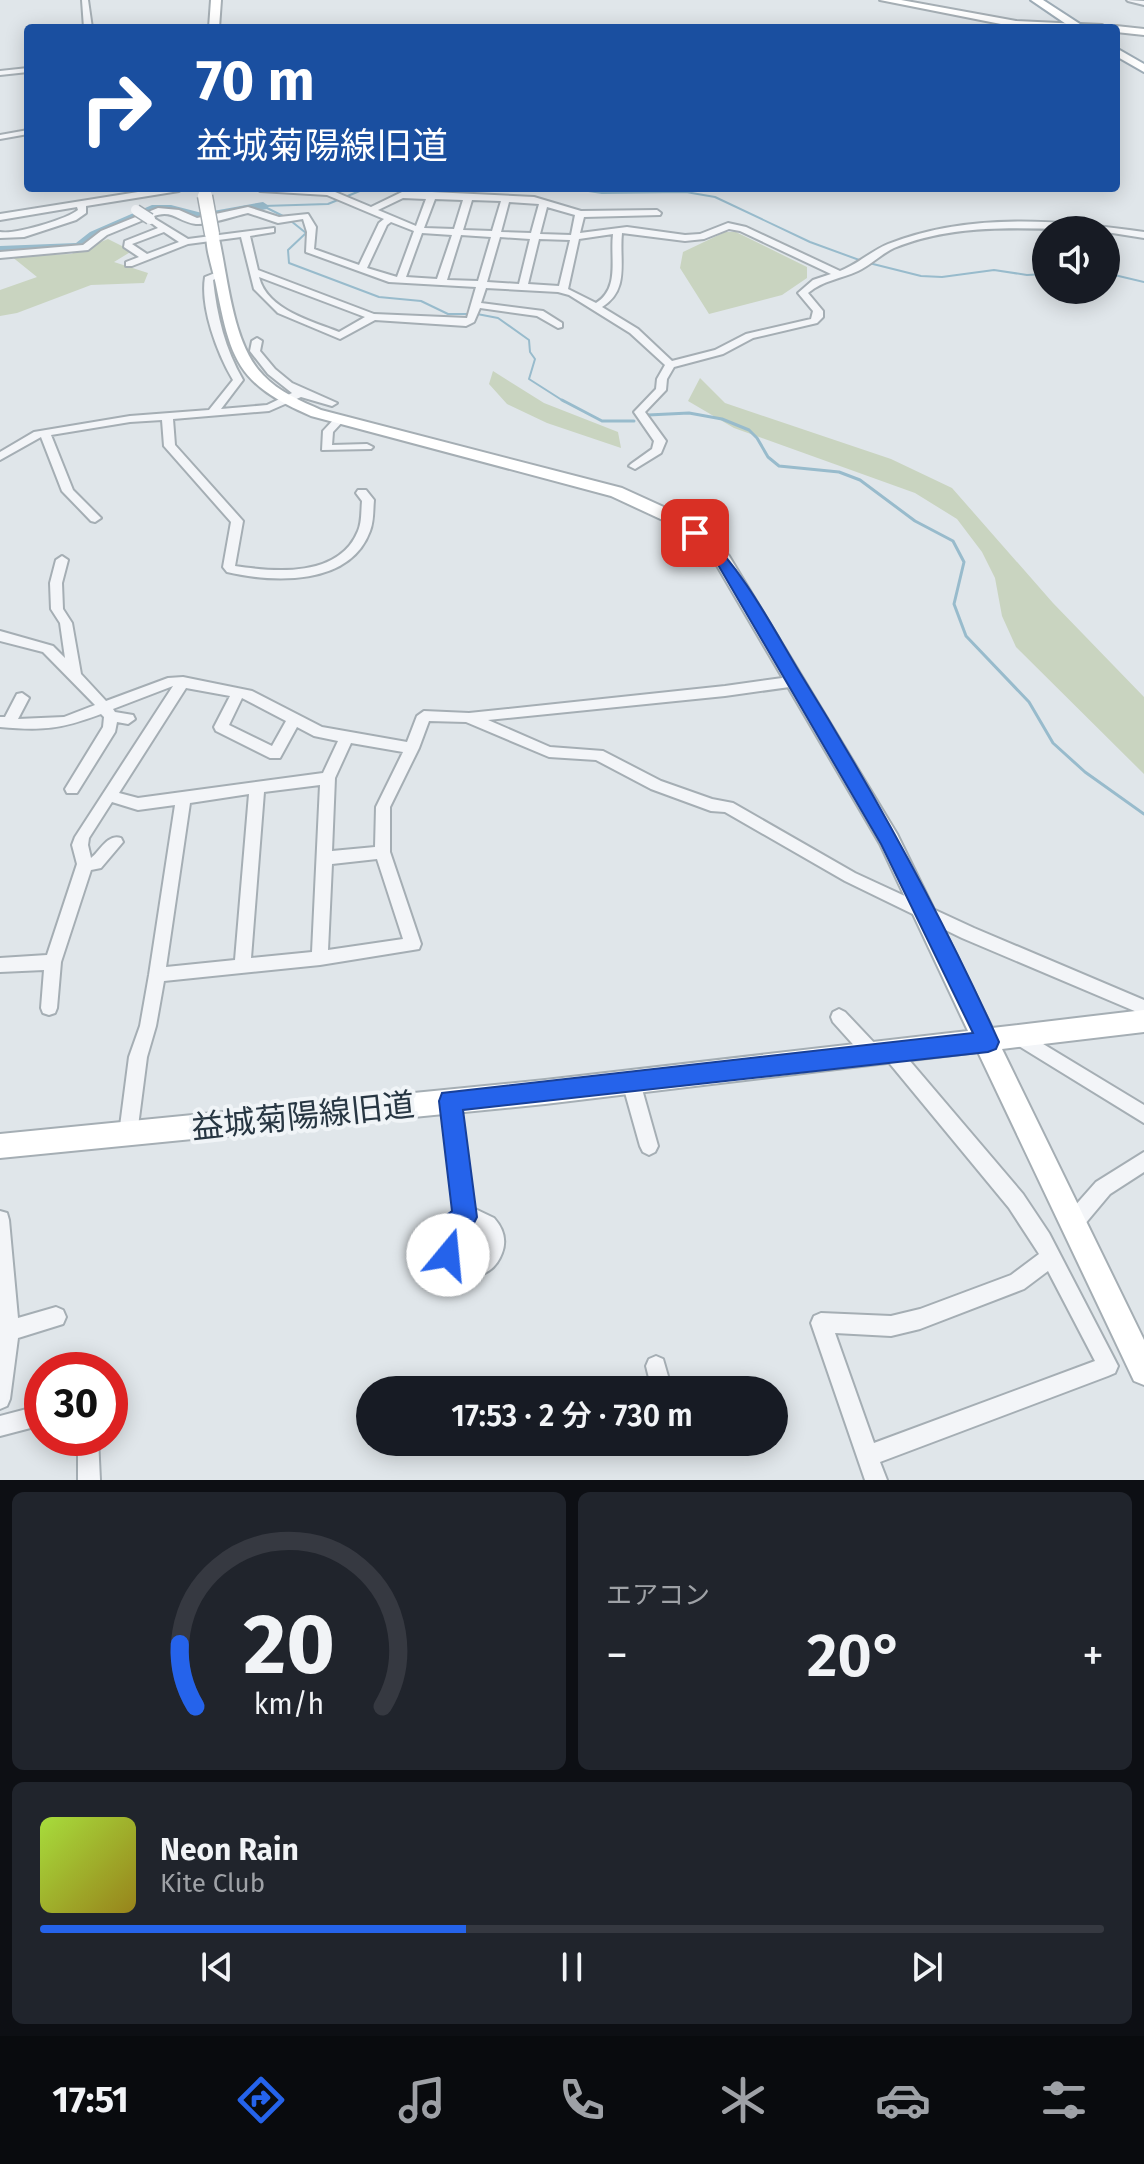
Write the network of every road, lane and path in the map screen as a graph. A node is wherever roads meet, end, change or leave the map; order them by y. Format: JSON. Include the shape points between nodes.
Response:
{"nodes":[{"id":1,"x":85,"y":0,"type":"edge"},
{"id":2,"x":216,"y":0,"type":"edge"},
{"id":3,"x":885,"y":0,"type":"edge"},
{"id":4,"x":1036,"y":0,"type":"edge"},
{"id":5,"x":1044,"y":0,"type":"edge"},
{"id":6,"x":1130,"y":0,"type":"edge"},
{"id":7,"x":1144,"y":3,"type":"edge"},
{"id":8,"x":88,"y":24,"type":"edge"},
{"id":9,"x":214,"y":24,"type":"edge"},
{"id":10,"x":1020,"y":24,"type":"edge"},
{"id":11,"x":1073,"y":24,"type":"edge"},
{"id":12,"x":1081,"y":24,"type":"edge"},
{"id":13,"x":1120,"y":29,"type":"edge"},
{"id":14,"x":1143,"y":31,"type":"edge"},
{"id":15,"x":1120,"y":52,"type":"edge"},
{"id":16,"x":1144,"y":67,"type":"edge"},
{"id":17,"x":24,"y":70,"type":"edge"},
{"id":18,"x":0,"y":73,"type":"edge"},
{"id":19,"x":24,"y":133,"type":"edge"},
{"id":20,"x":0,"y":137,"type":"edge"},
{"id":21,"x":126,"y":192,"type":"edge"},
{"id":22,"x":204,"y":192,"type":"edge"},
{"id":23,"x":303,"y":192,"type":"edge"},
{"id":24,"x":432,"y":195,"type":"junction"},
{"id":25,"x":469,"y":196,"type":"junction"},
{"id":26,"x":506,"y":198,"type":"junction"},
{"id":27,"x":81,"y":204,"type":"junction"},
{"id":28,"x":543,"y":204,"type":"junction"},
{"id":29,"x":371,"y":210,"type":"junction"},
{"id":30,"x":657,"y":213,"type":"dead end"},
{"id":31,"x":580,"y":214,"type":"junction"},
{"id":32,"x":0,"y":217,"type":"edge"},
{"id":33,"x":391,"y":218,"type":"junction"},
{"id":34,"x":163,"y":229,"type":"junction"},
{"id":35,"x":271,"y":230,"type":"dead end"},
{"id":36,"x":419,"y":230,"type":"junction"},
{"id":37,"x":457,"y":232,"type":"junction"},
{"id":38,"x":618,"y":232,"type":"junction"},
{"id":39,"x":245,"y":234,"type":"junction"},
{"id":40,"x":495,"y":234,"type":"junction"},
{"id":41,"x":0,"y":235,"type":"edge"},
{"id":42,"x":1144,"y":235,"type":"edge"},
{"id":43,"x":212,"y":236,"type":"junction"},
{"id":44,"x":535,"y":236,"type":"junction"},
{"id":45,"x":574,"y":238,"type":"junction"},
{"id":46,"x":186,"y":242,"type":"junction"},
{"id":47,"x":0,"y":255,"type":"edge"},
{"id":48,"x":146,"y":257,"type":"junction"},
{"id":49,"x":129,"y":264,"type":"dead end"},
{"id":50,"x":361,"y":270,"type":"junction"},
{"id":51,"x":255,"y":272,"type":"junction"},
{"id":52,"x":837,"y":273,"type":"junction"},
{"id":53,"x":220,"y":274,"type":"junction"},
{"id":54,"x":400,"y":280,"type":"junction"},
{"id":55,"x":441,"y":282,"type":"junction"},
{"id":56,"x":482,"y":284,"type":"junction"},
{"id":57,"x":523,"y":286,"type":"junction"},
{"id":58,"x":563,"y":290,"type":"junction"},
{"id":59,"x":476,"y":306,"type":"junction"},
{"id":60,"x":595,"y":308,"type":"junction"},
{"id":61,"x":373,"y":317,"type":"junction"},
{"id":62,"x":558,"y":325,"type":"dead end"},
{"id":63,"x":257,"y":341,"type":"dead end"},
{"id":64,"x":670,"y":365,"type":"junction"},
{"id":65,"x":292,"y":397,"type":"junction"},
{"id":66,"x":213,"y":411,"type":"junction"},
{"id":67,"x":336,"y":411,"type":"junction"},
{"id":68,"x":167,"y":415,"type":"junction"},
{"id":69,"x":45,"y":433,"type":"junction"},
{"id":70,"x":367,"y":447,"type":"dead end"},
{"id":71,"x":0,"y":457,"type":"edge"},
{"id":72,"x":635,"y":466,"type":"dead end"},
{"id":73,"x":362,"y":493,"type":"dead end"},
{"id":74,"x":95,"y":518,"type":"dead end"},
{"id":75,"x":62,"y":560,"type":"dead end"},
{"id":76,"x":0,"y":636,"type":"edge"},
{"id":77,"x":75,"y":676,"type":"junction"},
{"id":78,"x":797,"y":681,"type":"junction"},
{"id":79,"x":183,"y":682,"type":"junction"},
{"id":80,"x":238,"y":693,"type":"junction"},
{"id":81,"x":22,"y":698,"type":"dead end"},
{"id":82,"x":106,"y":712,"type":"junction"},
{"id":83,"x":467,"y":717,"type":"junction"},
{"id":84,"x":128,"y":719,"type":"dead end"},
{"id":85,"x":294,"y":719,"type":"junction"},
{"id":86,"x":4,"y":722,"type":"edge"},
{"id":87,"x":347,"y":737,"type":"junction"},
{"id":88,"x":412,"y":748,"type":"junction"},
{"id":89,"x":328,"y":778,"type":"junction"},
{"id":90,"x":257,"y":788,"type":"junction"},
{"id":91,"x":72,"y":789,"type":"dead end"},
{"id":92,"x":111,"y":796,"type":"junction"},
{"id":93,"x":183,"y":798,"type":"junction"},
{"id":94,"x":116,"y":842,"type":"dead end"},
{"id":95,"x":382,"y":852,"type":"junction"},
{"id":96,"x":326,"y":858,"type":"junction"},
{"id":97,"x":85,"y":864,"type":"junction"},
{"id":98,"x":926,"y":913,"type":"junction"},
{"id":99,"x":320,"y":958,"type":"junction"},
{"id":100,"x":53,"y":962,"type":"junction"},
{"id":101,"x":0,"y":965,"type":"edge"},
{"id":102,"x":242,"y":967,"type":"junction"},
{"id":103,"x":157,"y":975,"type":"junction"},
{"id":104,"x":49,"y":1008,"type":"dead end"},
{"id":105,"x":1144,"y":1008,"type":"edge"},
{"id":106,"x":839,"y":1017,"type":"dead end"},
{"id":107,"x":1144,"y":1021,"type":"edge"},
{"id":108,"x":1020,"y":1038,"type":"junction"},
{"id":109,"x":988,"y":1042,"type":"junction"},
{"id":110,"x":883,"y":1054,"type":"junction"},
{"id":111,"x":631,"y":1082,"type":"junction"},
{"id":112,"x":450,"y":1101,"type":"junction"},
{"id":113,"x":1144,"y":1115,"type":"edge"},
{"id":114,"x":128,"y":1134,"type":"junction"},
{"id":115,"x":0,"y":1146,"type":"edge"},
{"id":116,"x":649,"y":1146,"type":"dead end"},
{"id":117,"x":1144,"y":1161,"type":"edge"},
{"id":118,"x":465,"y":1217,"type":"dead end"},
{"id":119,"x":0,"y":1220,"type":"edge"},
{"id":120,"x":1072,"y":1224,"type":"junction"},
{"id":121,"x":1050,"y":1257,"type":"junction"},
{"id":122,"x":1113,"y":1307,"type":"junction"},
{"id":123,"x":1083,"y":1315,"type":"junction"},
{"id":124,"x":56,"y":1317,"type":"dead end"},
{"id":125,"x":10,"y":1330,"type":"junction"},
{"id":126,"x":656,"y":1366,"type":"dead end"},
{"id":127,"x":1144,"y":1371,"type":"edge"},
{"id":128,"x":658,"y":1376,"type":"edge"},
{"id":129,"x":0,"y":1399,"type":"edge"},
{"id":130,"x":24,"y":1420,"type":"edge"},
{"id":131,"x":0,"y":1426,"type":"edge"},
{"id":132,"x":88,"y":1456,"type":"edge"},
{"id":133,"x":868,"y":1456,"type":"junction"},
{"id":134,"x":89,"y":1480,"type":"edge"},
{"id":135,"x":876,"y":1480,"type":"edge"}],
"edges":[{"from":1,"to":8,"type":"street"},
{"from":2,"to":9,"type":"street"},
{"from":3,"to":10,"type":"street"},
{"from":4,"to":11,"type":"main road"},
{"from":5,"to":12,"type":"main road"},
{"from":6,"to":7,"type":"street"},
{"from":13,"to":14,"type":"street"},
{"from":15,"to":16,"type":"main road"},
{"from":17,"to":18,"type":"street"},
{"from":19,"to":20,"type":"street"},
{"from":21,"to":27,"type":"street"},
{"from":21,"to":34,"type":"street","bridge":true,"via":[[136,210]]},
{"from":22,"to":43,"type":"street","bridge":true},
{"from":23,"to":29,"type":"street","via":[[336,195]]},
{"from":24,"to":25,"type":"street"},
{"from":24,"to":29,"type":"street","via":[[402,195]]},
{"from":24,"to":36,"type":"street"},
{"from":25,"to":26,"type":"street"},
{"from":25,"to":37,"type":"street"},
{"from":26,"to":28,"type":"street"},
{"from":26,"to":40,"type":"street"},
{"from":27,"to":32,"type":"street"},
{"from":27,"to":41,"type":"street","via":[[83,211],[73,219],[30,234]]},
{"from":28,"to":31,"type":"street"},
{"from":28,"to":44,"type":"street"},
{"from":29,"to":33,"type":"street"},
{"from":30,"to":31,"type":"street"},
{"from":31,"to":45,"type":"street"},
{"from":33,"to":36,"type":"street"},
{"from":33,"to":50,"type":"street","via":[[383,223]]},
{"from":34,"to":46,"type":"street"},
{"from":34,"to":48,"type":"street","via":[[128,243]]},
{"from":35,"to":39,"type":"street"},
{"from":36,"to":37,"type":"street"},
{"from":36,"to":54,"type":"street"},
{"from":37,"to":40,"type":"street"},
{"from":37,"to":55,"type":"street"},
{"from":38,"to":45,"type":"street"},
{"from":38,"to":52,"type":"street","via":[[693,238],[728,226]]},
{"from":38,"to":60,"type":"street","via":[[618,279],[609,301]]},
{"from":39,"to":43,"type":"street"},
{"from":39,"to":51,"type":"street"},
{"from":40,"to":44,"type":"street"},
{"from":40,"to":56,"type":"street"},
{"from":42,"to":52,"type":"street","via":[[1072,225],[984,224],[906,241],[880,250],[850,272]]},
{"from":43,"to":46,"type":"street"},
{"from":43,"to":53,"type":"street"},
{"from":44,"to":45,"type":"street"},
{"from":44,"to":57,"type":"street"},
{"from":45,"to":58,"type":"street"},
{"from":46,"to":48,"type":"street"},
{"from":47,"to":50,"type":"street","via":[[85,248],[104,233],[158,211],[200,221],[253,210],[287,219],[305,216],[312,237],[309,250]]},
{"from":48,"to":49,"type":"street"},
{"from":50,"to":54,"type":"street"},
{"from":51,"to":61,"type":"street"},
{"from":51,"to":61,"type":"street","via":[[257,287],[281,311],[338,335]]},
{"from":52,"to":64,"type":"street","via":[[803,293],[818,311],[814,321],[750,336],[719,352]]},
{"from":53,"to":65,"type":"street","via":[[241,358],[256,379]]},
{"from":53,"to":66,"type":"street","via":[[208,279],[210,296],[226,362],[238,380]]},
{"from":54,"to":55,"type":"street"},
{"from":55,"to":56,"type":"street"},
{"from":56,"to":57,"type":"street"},
{"from":56,"to":59,"type":"street"},
{"from":57,"to":58,"type":"street"},
{"from":58,"to":60,"type":"street"},
{"from":59,"to":61,"type":"street","via":[[464,323]]},
{"from":59,"to":62,"type":"street","via":[[540,313]]},
{"from":60,"to":64,"type":"street","via":[[634,331]]},
{"from":63,"to":65,"type":"street","via":[[255,351]]},
{"from":64,"to":72,"type":"street","via":[[661,390],[639,412],[660,441],[657,451]]},
{"from":65,"to":66,"type":"street","via":[[269,408]]},
{"from":65,"to":67,"type":"street"},
{"from":66,"to":68,"type":"street"},
{"from":67,"to":70,"type":"street","via":[[326,448]]},
{"from":67,"to":78,"type":"street","via":[[649,503],[691,530],[723,560]]},
{"from":68,"to":69,"type":"street"},
{"from":68,"to":73,"type":"street","via":[[170,446],[237,521],[231,569],[300,573],[338,562],[364,532],[368,500]]},
{"from":69,"to":71,"type":"street"},
{"from":69,"to":74,"type":"street","via":[[68,491]]},
{"from":75,"to":77,"type":"street","via":[[57,609],[66,623]]},
{"from":76,"to":77,"type":"street","via":[[48,649]]},
{"from":77,"to":82,"type":"street"},
{"from":78,"to":83,"type":"street"},
{"from":78,"to":98,"type":"street"},
{"from":79,"to":80,"type":"street"},
{"from":79,"to":82,"type":"street","via":[[173,681]]},
{"from":79,"to":92,"type":"street"},
{"from":80,"to":85,"type":"street"},
{"from":80,"to":85,"type":"street","via":[[221,727],[275,754]]},
{"from":81,"to":86,"type":"street"},
{"from":82,"to":84,"type":"street"},
{"from":82,"to":86,"type":"street","via":[[52,724]]},
{"from":82,"to":91,"type":"street","via":[[110,728]]},
{"from":83,"to":88,"type":"street","via":[[424,716]]},
{"from":83,"to":98,"type":"street","via":[[549,752],[598,755],[656,785],[728,807],[850,877]]},
{"from":85,"to":87,"type":"street","via":[[319,732]]},
{"from":87,"to":88,"type":"street"},
{"from":87,"to":89,"type":"street"},
{"from":88,"to":95,"type":"street","via":[[383,807]]},
{"from":89,"to":90,"type":"street"},
{"from":89,"to":96,"type":"street"},
{"from":90,"to":93,"type":"street"},
{"from":90,"to":102,"type":"street"},
{"from":92,"to":93,"type":"street","via":[[138,804]]},
{"from":92,"to":97,"type":"street","via":[[82,837]]},
{"from":93,"to":103,"type":"street"},
{"from":94,"to":97,"type":"street","via":[[96,864]]},
{"from":95,"to":96,"type":"street"},
{"from":95,"to":99,"type":"street","via":[[413,944]]},
{"from":96,"to":99,"type":"street"},
{"from":97,"to":100,"type":"street"},
{"from":98,"to":105,"type":"street"},
{"from":98,"to":109,"type":"street"},
{"from":99,"to":102,"type":"street"},
{"from":100,"to":101,"type":"street"},
{"from":100,"to":104,"type":"street"},
{"from":102,"to":103,"type":"street"},
{"from":103,"to":114,"type":"street"},
{"from":106,"to":110,"type":"street"},
{"from":107,"to":108,"type":"street","name":"益城菊陽線旧道"},
{"from":108,"to":109,"type":"street","name":"益城菊陽線旧道"},
{"from":108,"to":113,"type":"street"},
{"from":109,"to":110,"type":"street","name":"益城菊陽線旧道"},
{"from":109,"to":120,"type":"street"},
{"from":110,"to":111,"type":"street","name":"益城菊陽線旧道"},
{"from":110,"to":121,"type":"street","via":[[1016,1201]]},
{"from":111,"to":112,"type":"street","name":"益城菊陽線旧道"},
{"from":111,"to":116,"type":"street"},
{"from":112,"to":114,"type":"street","name":"益城菊陽線旧道"},
{"from":112,"to":118,"type":"street"},
{"from":114,"to":115,"type":"street","name":"益城菊陽線旧道"},
{"from":117,"to":120,"type":"street","via":[[1103,1188]]},
{"from":119,"to":125,"type":"street"},
{"from":120,"to":122,"type":"street"},
{"from":121,"to":123,"type":"street"},
{"from":121,"to":133,"type":"street","via":[[1017,1282],[920,1319],[891,1326],[821,1323]]},
{"from":122,"to":123,"type":"street"},
{"from":122,"to":127,"type":"street"},
{"from":123,"to":133,"type":"street","via":[[1108,1366]]},
{"from":124,"to":125,"type":"street"},
{"from":125,"to":129,"type":"street"},
{"from":126,"to":128,"type":"street"},
{"from":130,"to":131,"type":"street"},
{"from":132,"to":134,"type":"street"},
{"from":133,"to":135,"type":"street"}]}
